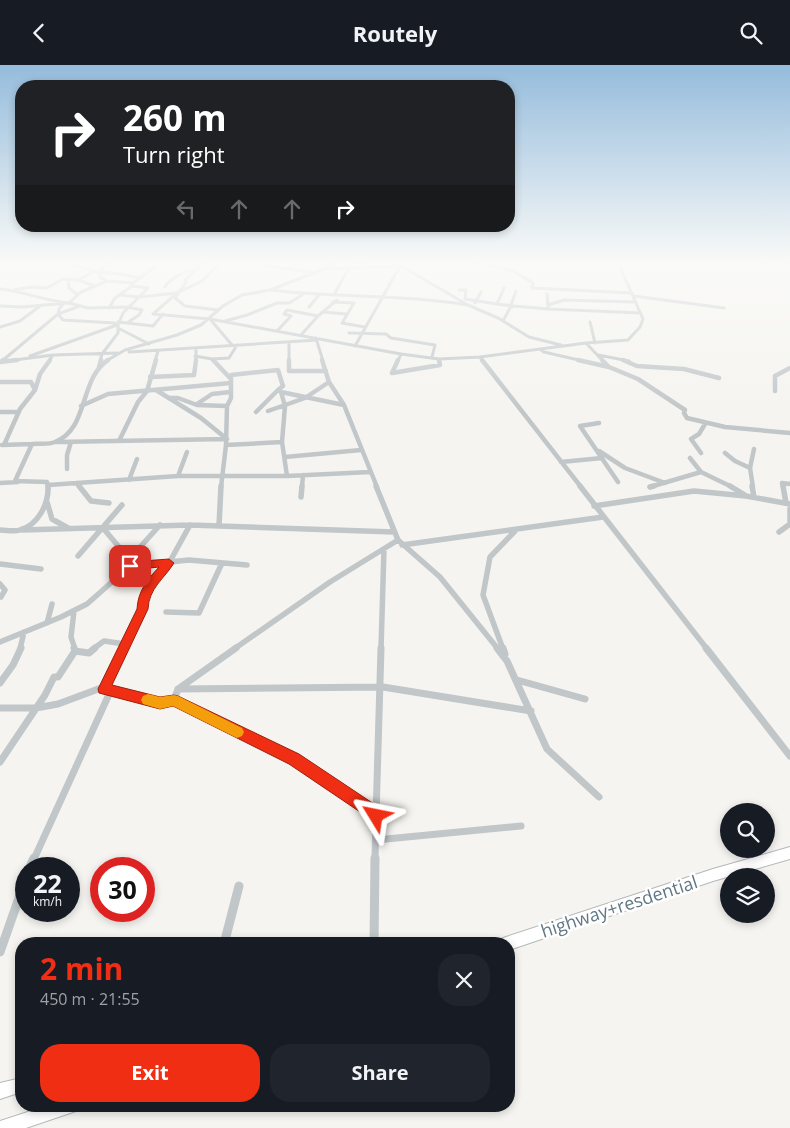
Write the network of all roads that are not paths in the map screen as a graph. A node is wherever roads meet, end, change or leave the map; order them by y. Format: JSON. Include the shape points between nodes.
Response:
{"nodes":[{"id":1,"x":323,"y":312,"type":"edge"},
{"id":2,"x":30,"y":313,"type":"edge"},
{"id":3,"x":63,"y":313,"type":"edge"},
{"id":4,"x":124,"y":313,"type":"edge"},
{"id":5,"x":140,"y":313,"type":"edge"},
{"id":6,"x":155,"y":313,"type":"edge"},
{"id":7,"x":216,"y":313,"type":"edge"},
{"id":8,"x":253,"y":313,"type":"edge"},
{"id":9,"x":285,"y":313,"type":"edge"},
{"id":10,"x":300,"y":313,"type":"edge"},
{"id":11,"x":330,"y":313,"type":"edge"},
{"id":12,"x":374,"y":313,"type":"edge"},
{"id":13,"x":486,"y":313,"type":"edge"},
{"id":14,"x":508,"y":313,"type":"edge"},
{"id":15,"x":634,"y":313,"type":"edge"},
{"id":16,"x":640,"y":313,"type":"joint"},
{"id":17,"x":163,"y":314,"type":"junction"},
{"id":18,"x":346,"y":314,"type":"joint"},
{"id":19,"x":58,"y":315,"type":"junction"},
{"id":20,"x":318,"y":316,"type":"junction"},
{"id":21,"x":210,"y":319,"type":"junction"},
{"id":22,"x":222,"y":321,"type":"junction"},
{"id":23,"x":503,"y":321,"type":"junction"},
{"id":24,"x":590,"y":322,"type":"dead end"},
{"id":25,"x":127,"y":323,"type":"junction"},
{"id":26,"x":118,"y":324,"type":"junction"},
{"id":27,"x":1,"y":326,"type":"edge"},
{"id":28,"x":365,"y":327,"type":"junction"},
{"id":29,"x":277,"y":331,"type":"junction"},
{"id":30,"x":349,"y":333,"type":"dead end"},
{"id":31,"x":363,"y":333,"type":"junction"},
{"id":32,"x":300,"y":335,"type":"junction"},
{"id":33,"x":316,"y":339,"type":"junction"},
{"id":34,"x":289,"y":342,"type":"junction"},
{"id":35,"x":586,"y":343,"type":"junction"},
{"id":36,"x":595,"y":343,"type":"junction"},
{"id":37,"x":149,"y":344,"type":"junction"},
{"id":38,"x":232,"y":345,"type":"junction"},
{"id":39,"x":237,"y":345,"type":"junction"},
{"id":40,"x":564,"y":345,"type":"junction"},
{"id":41,"x":355,"y":346,"type":"junction"},
{"id":42,"x":196,"y":348,"type":"junction"},
{"id":43,"x":540,"y":349,"type":"junction"},
{"id":44,"x":158,"y":351,"type":"junction"},
{"id":45,"x":120,"y":353,"type":"junction"},
{"id":46,"x":102,"y":354,"type":"junction"},
{"id":47,"x":401,"y":354,"type":"junction"},
{"id":48,"x":53,"y":355,"type":"junction"},
{"id":49,"x":598,"y":355,"type":"junction"},
{"id":50,"x":195,"y":356,"type":"junction"},
{"id":51,"x":432,"y":357,"type":"junction"},
{"id":52,"x":480,"y":357,"type":"junction"},
{"id":53,"x":21,"y":359,"type":"junction"},
{"id":54,"x":212,"y":359,"type":"junction"},
{"id":55,"x":439,"y":359,"type":"junction"},
{"id":56,"x":0,"y":362,"type":"edge"},
{"id":57,"x":99,"y":367,"type":"junction"},
{"id":58,"x":608,"y":367,"type":"junction"},
{"id":59,"x":790,"y":368,"type":"edge"},
{"id":60,"x":326,"y":371,"type":"junction"},
{"id":61,"x":150,"y":377,"type":"junction"},
{"id":62,"x":719,"y":378,"type":"dead end"},
{"id":63,"x":231,"y":381,"type":"junction"},
{"id":64,"x":0,"y":382,"type":"edge"},
{"id":65,"x":329,"y":382,"type":"junction"},
{"id":66,"x":182,"y":386,"type":"junction"},
{"id":67,"x":35,"y":390,"type":"junction"},
{"id":68,"x":156,"y":390,"type":"junction"},
{"id":69,"x":147,"y":391,"type":"junction"},
{"id":70,"x":279,"y":391,"type":"junction"},
{"id":71,"x":775,"y":391,"type":"dead end"},
{"id":72,"x":230,"y":392,"type":"junction"},
{"id":73,"x":306,"y":397,"type":"junction"},
{"id":74,"x":168,"y":398,"type":"junction"},
{"id":75,"x":178,"y":398,"type":"junction"},
{"id":76,"x":196,"y":405,"type":"junction"},
{"id":77,"x":344,"y":405,"type":"junction"},
{"id":78,"x":81,"y":406,"type":"junction"},
{"id":79,"x":227,"y":406,"type":"junction"},
{"id":80,"x":285,"y":406,"type":"junction"},
{"id":81,"x":268,"y":411,"type":"dead end"},
{"id":82,"x":0,"y":412,"type":"edge"},
{"id":83,"x":19,"y":412,"type":"junction"},
{"id":84,"x":256,"y":412,"type":"dead end"},
{"id":85,"x":599,"y":423,"type":"dead end"},
{"id":86,"x":705,"y":424,"type":"junction"},
{"id":87,"x":790,"y":433,"type":"edge"},
{"id":88,"x":119,"y":441,"type":"junction"},
{"id":89,"x":55,"y":442,"type":"junction"},
{"id":90,"x":72,"y":442,"type":"junction"},
{"id":91,"x":227,"y":442,"type":"junction"},
{"id":92,"x":282,"y":442,"type":"junction"},
{"id":93,"x":32,"y":444,"type":"junction"},
{"id":94,"x":2,"y":445,"type":"edge"},
{"id":95,"x":754,"y":449,"type":"dead end"},
{"id":96,"x":361,"y":450,"type":"junction"},
{"id":97,"x":596,"y":450,"type":"junction"},
{"id":98,"x":187,"y":452,"type":"dead end"},
{"id":99,"x":701,"y":453,"type":"dead end"},
{"id":100,"x":725,"y":453,"type":"dead end"},
{"id":101,"x":285,"y":457,"type":"junction"},
{"id":102,"x":602,"y":458,"type":"junction"},
{"id":103,"x":690,"y":458,"type":"dead end"},
{"id":104,"x":137,"y":459,"type":"dead end"},
{"id":105,"x":561,"y":462,"type":"junction"},
{"id":106,"x":750,"y":468,"type":"junction"},
{"id":107,"x":67,"y":469,"type":"dead end"},
{"id":108,"x":370,"y":472,"type":"junction"},
{"id":109,"x":701,"y":472,"type":"junction"},
{"id":110,"x":303,"y":475,"type":"junction"},
{"id":111,"x":178,"y":476,"type":"junction"},
{"id":112,"x":287,"y":476,"type":"junction"},
{"id":113,"x":221,"y":477,"type":"junction"},
{"id":114,"x":129,"y":480,"type":"junction"},
{"id":115,"x":24,"y":481,"type":"junction"},
{"id":116,"x":618,"y":481,"type":"dead end"},
{"id":117,"x":0,"y":483,"type":"edge"},
{"id":118,"x":77,"y":483,"type":"junction"},
{"id":119,"x":664,"y":483,"type":"junction"},
{"id":120,"x":790,"y":484,"type":"edge"},
{"id":121,"x":48,"y":485,"type":"junction"},
{"id":122,"x":650,"y":487,"type":"dead end"},
{"id":123,"x":746,"y":496,"type":"junction"},
{"id":124,"x":301,"y":497,"type":"dead end"},
{"id":125,"x":754,"y":497,"type":"junction"},
{"id":126,"x":47,"y":502,"type":"junction"},
{"id":127,"x":109,"y":503,"type":"dead end"},
{"id":128,"x":788,"y":504,"type":"edge"},
{"id":129,"x":122,"y":505,"type":"dead end"},
{"id":130,"x":594,"y":506,"type":"junction"},
{"id":131,"x":790,"y":509,"type":"edge"},
{"id":132,"x":603,"y":517,"type":"junction"},
{"id":133,"x":160,"y":525,"type":"junction"},
{"id":134,"x":190,"y":525,"type":"junction"},
{"id":135,"x":219,"y":526,"type":"junction"},
{"id":136,"x":68,"y":528,"type":"junction"},
{"id":137,"x":102,"y":529,"type":"junction"},
{"id":138,"x":516,"y":530,"type":"junction"},
{"id":139,"x":1,"y":531,"type":"edge"},
{"id":140,"x":18,"y":531,"type":"junction"},
{"id":141,"x":394,"y":532,"type":"junction"},
{"id":142,"x":779,"y":532,"type":"dead end"},
{"id":143,"x":400,"y":543,"type":"junction"},
{"id":144,"x":384,"y":549,"type":"junction"},
{"id":145,"x":78,"y":556,"type":"dead end"},
{"id":146,"x":132,"y":556,"type":"junction"},
{"id":147,"x":169,"y":563,"type":"junction"},
{"id":148,"x":222,"y":563,"type":"junction"},
{"id":149,"x":0,"y":564,"type":"edge"},
{"id":150,"x":247,"y":565,"type":"dead end"},
{"id":151,"x":130,"y":566,"type":"junction"},
{"id":152,"x":41,"y":569,"type":"dead end"},
{"id":153,"x":0,"y":584,"type":"edge"},
{"id":154,"x":1,"y":597,"type":"dead end"},
{"id":155,"x":52,"y":604,"type":"dead end"},
{"id":156,"x":74,"y":611,"type":"junction"},
{"id":157,"x":166,"y":612,"type":"dead end"},
{"id":158,"x":47,"y":623,"type":"junction"},
{"id":159,"x":24,"y":633,"type":"junction"},
{"id":160,"x":0,"y":642,"type":"edge"},
{"id":161,"x":125,"y":644,"type":"junction"},
{"id":162,"x":74,"y":651,"type":"junction"},
{"id":163,"x":507,"y":661,"type":"junction"},
{"id":164,"x":517,"y":680,"type":"junction"},
{"id":165,"x":0,"y":683,"type":"edge"},
{"id":166,"x":380,"y":687,"type":"junction"},
{"id":167,"x":108,"y":689,"type":"junction"},
{"id":168,"x":178,"y":689,"type":"junction"},
{"id":169,"x":585,"y":699,"type":"dead end"},
{"id":170,"x":174,"y":701,"type":"junction"},
{"id":171,"x":0,"y":707,"type":"edge"},
{"id":172,"x":36,"y":708,"type":"junction"},
{"id":173,"x":531,"y":711,"type":"junction"},
{"id":174,"x":790,"y":756,"type":"edge"},
{"id":175,"x":0,"y":762,"type":"edge"},
{"id":176,"x":599,"y":797,"type":"dead end"},
{"id":177,"x":376,"y":816,"type":"junction"},
{"id":178,"x":521,"y":825,"type":"dead end"},
{"id":179,"x":376,"y":840,"type":"junction"},
{"id":180,"x":790,"y":853,"type":"edge"},
{"id":181,"x":35,"y":857,"type":"edge"},
{"id":182,"x":238,"y":886,"type":"dead end"},
{"id":183,"x":15,"y":909,"type":"edge"},
{"id":184,"x":226,"y":937,"type":"edge"},
{"id":185,"x":374,"y":937,"type":"edge"},
{"id":186,"x":515,"y":941,"type":"edge"},
{"id":187,"x":0,"y":952,"type":"edge"},
{"id":188,"x":15,"y":1087,"type":"edge"},
{"id":189,"x":0,"y":1091,"type":"edge"},
{"id":190,"x":52,"y":1112,"type":"edge"},
{"id":191,"x":2,"y":1128,"type":"edge"}],
"edges":[{"from":1,"to":20,"type":"street"},
{"from":2,"to":27,"type":"street","via":[[14,324]]},
{"from":3,"to":19,"type":"street"},
{"from":4,"to":26,"type":"street"},
{"from":5,"to":25,"type":"street"},
{"from":6,"to":17,"type":"street"},
{"from":7,"to":21,"type":"street"},
{"from":8,"to":22,"type":"street"},
{"from":9,"to":29,"type":"street","via":[[291,316]]},
{"from":10,"to":20,"type":"street"},
{"from":11,"to":18,"type":"street"},
{"from":12,"to":28,"type":"street"},
{"from":13,"to":23,"type":"street"},
{"from":14,"to":23,"type":"street"},
{"from":15,"to":16,"type":"street"},
{"from":16,"to":36,"type":"street","via":[[643,319],[640,327],[628,340]]},
{"from":17,"to":21,"type":"street"},
{"from":17,"to":25,"type":"street","via":[[152,326]]},
{"from":18,"to":28,"type":"street","via":[[342,323]]},
{"from":19,"to":26,"type":"street","via":[[68,321]]},
{"from":19,"to":56,"type":"street"},
{"from":20,"to":32,"type":"street"},
{"from":21,"to":22,"type":"street"},
{"from":21,"to":37,"type":"street","via":[[191,330]]},
{"from":21,"to":38,"type":"street"},
{"from":22,"to":29,"type":"street"},
{"from":23,"to":40,"type":"street","via":[[529,337]]},
{"from":24,"to":36,"type":"street"},
{"from":25,"to":26,"type":"street"},
{"from":26,"to":37,"type":"street"},
{"from":26,"to":46,"type":"street","via":[[116,337]]},
{"from":26,"to":53,"type":"street"},
{"from":28,"to":31,"type":"street"},
{"from":29,"to":32,"type":"street"},
{"from":30,"to":31,"type":"street"},
{"from":31,"to":41,"type":"street"},
{"from":31,"to":51,"type":"street","via":[[386,334],[391,338],[435,345]]},
{"from":32,"to":33,"type":"street"},
{"from":33,"to":34,"type":"street"},
{"from":33,"to":41,"type":"street"},
{"from":33,"to":60,"type":"street"},
{"from":34,"to":39,"type":"street"},
{"from":34,"to":60,"type":"street","via":[[289,371]]},
{"from":35,"to":36,"type":"street"},
{"from":35,"to":40,"type":"street"},
{"from":35,"to":49,"type":"street"},
{"from":37,"to":45,"type":"street"},
{"from":38,"to":39,"type":"street"},
{"from":38,"to":42,"type":"street"},
{"from":39,"to":54,"type":"street","via":[[229,357]]},
{"from":40,"to":43,"type":"street"},
{"from":41,"to":47,"type":"street"},
{"from":42,"to":44,"type":"street"},
{"from":42,"to":50,"type":"street"},
{"from":43,"to":52,"type":"street"},
{"from":43,"to":58,"type":"street"},
{"from":44,"to":45,"type":"street"},
{"from":44,"to":61,"type":"street"},
{"from":45,"to":46,"type":"street"},
{"from":45,"to":57,"type":"street"},
{"from":46,"to":48,"type":"street"},
{"from":46,"to":57,"type":"street"},
{"from":47,"to":51,"type":"street"},
{"from":47,"to":55,"type":"street","via":[[392,373],[440,365]]},
{"from":48,"to":53,"type":"street"},
{"from":48,"to":67,"type":"street","via":[[40,373]]},
{"from":49,"to":58,"type":"street"},
{"from":49,"to":62,"type":"street","via":[[629,361],[637,366],[684,369]]},
{"from":50,"to":54,"type":"street"},
{"from":50,"to":61,"type":"street","via":[[194,375]]},
{"from":51,"to":55,"type":"street"},
{"from":52,"to":55,"type":"street"},
{"from":52,"to":105,"type":"street"},
{"from":53,"to":56,"type":"street"},
{"from":54,"to":63,"type":"street"},
{"from":57,"to":78,"type":"street"},
{"from":58,"to":86,"type":"street","via":[[638,379],[685,410],[687,418]]},
{"from":59,"to":71,"type":"street","via":[[775,376]]},
{"from":60,"to":65,"type":"street"},
{"from":61,"to":69,"type":"street"},
{"from":63,"to":66,"type":"street"},
{"from":63,"to":70,"type":"street","via":[[231,375],[278,370],[283,386]]},
{"from":63,"to":72,"type":"street"},
{"from":64,"to":67,"type":"street","via":[[31,382]]},
{"from":65,"to":73,"type":"street"},
{"from":65,"to":77,"type":"street"},
{"from":66,"to":68,"type":"street"},
{"from":66,"to":75,"type":"street"},
{"from":67,"to":83,"type":"street"},
{"from":68,"to":69,"type":"street"},
{"from":68,"to":74,"type":"street"},
{"from":69,"to":78,"type":"street","via":[[108,394]]},
{"from":69,"to":88,"type":"street"},
{"from":70,"to":73,"type":"street"},
{"from":70,"to":80,"type":"street"},
{"from":70,"to":84,"type":"street"},
{"from":72,"to":76,"type":"street","via":[[212,394]]},
{"from":72,"to":79,"type":"street"},
{"from":73,"to":77,"type":"street"},
{"from":73,"to":80,"type":"street"},
{"from":74,"to":75,"type":"street"},
{"from":74,"to":91,"type":"street","via":[[201,418]]},
{"from":75,"to":76,"type":"street"},
{"from":76,"to":79,"type":"street"},
{"from":77,"to":96,"type":"street"},
{"from":78,"to":89,"type":"street","via":[[69,434]]},
{"from":79,"to":91,"type":"street"},
{"from":80,"to":81,"type":"street"},
{"from":80,"to":92,"type":"street"},
{"from":82,"to":83,"type":"street"},
{"from":83,"to":94,"type":"street"},
{"from":85,"to":97,"type":"street","via":[[580,426]]},
{"from":86,"to":87,"type":"street"},
{"from":86,"to":99,"type":"street","via":[[691,439]]},
{"from":88,"to":90,"type":"street"},
{"from":88,"to":91,"type":"street"},
{"from":89,"to":90,"type":"street"},
{"from":89,"to":93,"type":"street"},
{"from":90,"to":107,"type":"street","via":[[67,455]]},
{"from":91,"to":92,"type":"street"},
{"from":91,"to":113,"type":"street"},
{"from":92,"to":101,"type":"street"},
{"from":93,"to":94,"type":"street"},
{"from":93,"to":115,"type":"street","via":[[15,481]]},
{"from":95,"to":106,"type":"street"},
{"from":96,"to":101,"type":"street"},
{"from":96,"to":108,"type":"street"},
{"from":97,"to":102,"type":"street"},
{"from":97,"to":119,"type":"street","via":[[625,468]]},
{"from":98,"to":111,"type":"street"},
{"from":100,"to":106,"type":"street"},
{"from":101,"to":112,"type":"street"},
{"from":102,"to":105,"type":"street"},
{"from":102,"to":116,"type":"street"},
{"from":103,"to":109,"type":"street"},
{"from":104,"to":114,"type":"street"},
{"from":105,"to":130,"type":"street"},
{"from":106,"to":125,"type":"street"},
{"from":108,"to":110,"type":"street"},
{"from":108,"to":141,"type":"street"},
{"from":109,"to":119,"type":"street"},
{"from":109,"to":123,"type":"street"},
{"from":110,"to":112,"type":"street"},
{"from":110,"to":124,"type":"street"},
{"from":111,"to":113,"type":"street"},
{"from":111,"to":114,"type":"street"},
{"from":112,"to":113,"type":"street"},
{"from":113,"to":135,"type":"street"},
{"from":114,"to":118,"type":"street"},
{"from":115,"to":117,"type":"street"},
{"from":115,"to":121,"type":"street","via":[[47,482]]},
{"from":118,"to":121,"type":"street"},
{"from":118,"to":127,"type":"street","via":[[90,501]]},
{"from":119,"to":122,"type":"street"},
{"from":120,"to":128,"type":"street","via":[[782,483]]},
{"from":121,"to":126,"type":"street"},
{"from":123,"to":125,"type":"street"},
{"from":123,"to":130,"type":"street","via":[[694,491]]},
{"from":125,"to":128,"type":"street"},
{"from":126,"to":136,"type":"street","via":[[52,519]]},
{"from":126,"to":140,"type":"street","via":[[31,524]]},
{"from":129,"to":137,"type":"street"},
{"from":130,"to":132,"type":"street"},
{"from":131,"to":142,"type":"street","via":[[790,524]]},
{"from":132,"to":138,"type":"street"},
{"from":132,"to":174,"type":"street"},
{"from":133,"to":134,"type":"street"},
{"from":133,"to":137,"type":"street"},
{"from":133,"to":146,"type":"street"},
{"from":134,"to":135,"type":"street"},
{"from":134,"to":147,"type":"street"},
{"from":135,"to":141,"type":"street"},
{"from":136,"to":137,"type":"street"},
{"from":136,"to":140,"type":"street"},
{"from":137,"to":145,"type":"street"},
{"from":137,"to":146,"type":"street"},
{"from":138,"to":143,"type":"street"},
{"from":138,"to":163,"type":"street","via":[[490,557],[482,595]]},
{"from":139,"to":140,"type":"street"},
{"from":141,"to":143,"type":"street"},
{"from":143,"to":144,"type":"street"},
{"from":143,"to":163,"type":"street","via":[[440,577]]},
{"from":144,"to":166,"type":"street"},
{"from":144,"to":168,"type":"street","via":[[330,582]]},
{"from":146,"to":151,"type":"street"},
{"from":147,"to":148,"type":"street","via":[[189,560]]},
{"from":147,"to":151,"type":"street"},
{"from":147,"to":161,"type":"street","via":[[149,586]]},
{"from":148,"to":150,"type":"street"},
{"from":148,"to":157,"type":"street","via":[[199,613]]},
{"from":149,"to":152,"type":"street"},
{"from":151,"to":156,"type":"street"},
{"from":153,"to":154,"type":"street","via":[[5,590]]},
{"from":155,"to":158,"type":"street"},
{"from":156,"to":158,"type":"street"},
{"from":156,"to":162,"type":"street","via":[[71,637]]},
{"from":158,"to":159,"type":"street"},
{"from":159,"to":160,"type":"street"},
{"from":159,"to":165,"type":"street","via":[[18,657]]},
{"from":161,"to":162,"type":"street","via":[[104,641],[89,653]]},
{"from":161,"to":167,"type":"street"},
{"from":162,"to":172,"type":"street"},
{"from":163,"to":164,"type":"street"},
{"from":164,"to":169,"type":"street"},
{"from":164,"to":173,"type":"street"},
{"from":166,"to":168,"type":"street"},
{"from":166,"to":173,"type":"street"},
{"from":166,"to":177,"type":"street"},
{"from":167,"to":170,"type":"street","via":[[160,703]]},
{"from":167,"to":172,"type":"street","via":[[101,688],[58,704]]},
{"from":167,"to":181,"type":"street"},
{"from":168,"to":170,"type":"street"},
{"from":170,"to":177,"type":"street","via":[[294,759]]},
{"from":171,"to":172,"type":"street"},
{"from":172,"to":175,"type":"street"},
{"from":173,"to":176,"type":"street","via":[[547,749]]},
{"from":177,"to":179,"type":"street"},
{"from":178,"to":179,"type":"street"},
{"from":179,"to":185,"type":"street"},
{"from":180,"to":186,"type":"highway","name":"highway+resdential","via":[[713,875]]},
{"from":182,"to":184,"type":"street"},
{"from":183,"to":187,"type":"street"},
{"from":188,"to":189,"type":"highway"},
{"from":190,"to":191,"type":"highway"}]}
